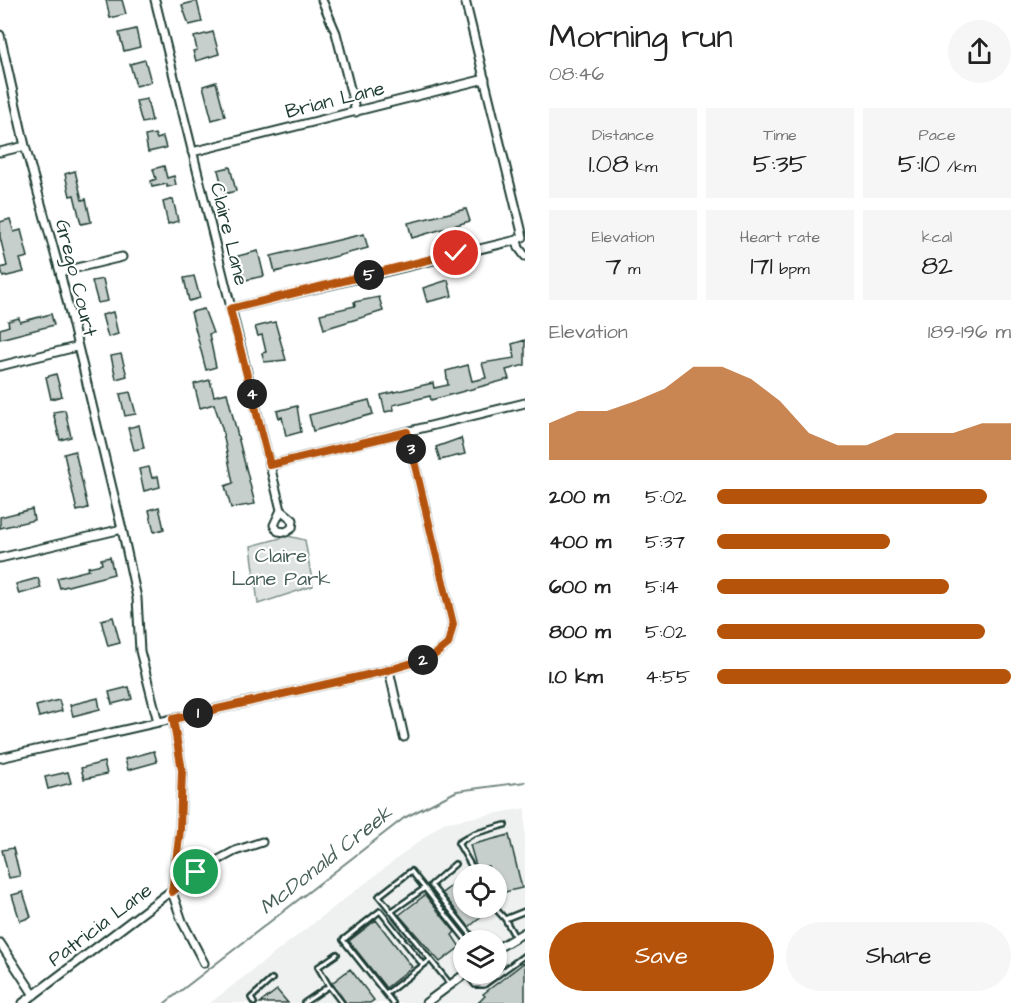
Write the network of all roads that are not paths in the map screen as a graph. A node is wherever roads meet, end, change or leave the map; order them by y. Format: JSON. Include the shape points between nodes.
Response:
{"nodes":[{"id":1,"x":155,"y":0,"type":"edge"},
{"id":2,"x":322,"y":0,"type":"edge"},
{"id":3,"x":465,"y":0,"type":"edge"},
{"id":4,"x":0,"y":35,"type":"edge"},
{"id":5,"x":1,"y":49,"type":"edge"},
{"id":6,"x":485,"y":79,"type":"junction"},
{"id":7,"x":356,"y":112,"type":"junction"},
{"id":8,"x":25,"y":146,"type":"junction"},
{"id":9,"x":0,"y":152,"type":"edge"},
{"id":10,"x":192,"y":152,"type":"junction"},
{"id":11,"x":522,"y":238,"type":"edge"},
{"id":12,"x":122,"y":256,"type":"dead end"},
{"id":13,"x":525,"y":256,"type":"edge"},
{"id":14,"x":60,"y":272,"type":"junction"},
{"id":15,"x":230,"y":309,"type":"junction"},
{"id":16,"x":76,"y":347,"type":"junction"},
{"id":17,"x":0,"y":366,"type":"edge"},
{"id":18,"x":525,"y":403,"type":"edge"},
{"id":19,"x":407,"y":432,"type":"junction"},
{"id":20,"x":270,"y":465,"type":"junction"},
{"id":21,"x":281,"y":510,"type":"dead end"},
{"id":22,"x":122,"y":528,"type":"junction"},
{"id":23,"x":0,"y":558,"type":"edge"},
{"id":24,"x":389,"y":670,"type":"junction"},
{"id":25,"x":173,"y":719,"type":"junction"},
{"id":26,"x":158,"y":722,"type":"junction"},
{"id":27,"x":404,"y":737,"type":"dead end"},
{"id":28,"x":0,"y":758,"type":"edge"},
{"id":29,"x":505,"y":825,"type":"dead end"},
{"id":30,"x":262,"y":842,"type":"dead end"},
{"id":31,"x":470,"y":864,"type":"edge"},
{"id":32,"x":453,"y":866,"type":"edge"},
{"id":33,"x":425,"y":888,"type":"junction"},
{"id":34,"x":172,"y":892,"type":"junction"},
{"id":35,"x":525,"y":911,"type":"edge"},
{"id":36,"x":392,"y":912,"type":"junction"},
{"id":37,"x":453,"y":912,"type":"edge"},
{"id":38,"x":457,"y":918,"type":"edge"},
{"id":39,"x":505,"y":919,"type":"joint"},
{"id":40,"x":458,"y":930,"type":"edge"},
{"id":41,"x":467,"y":930,"type":"edge"},
{"id":42,"x":525,"y":932,"type":"edge"},
{"id":43,"x":515,"y":937,"type":"junction"},
{"id":44,"x":507,"y":942,"type":"edge"},
{"id":45,"x":0,"y":943,"type":"edge"},
{"id":46,"x":337,"y":954,"type":"dead end"},
{"id":47,"x":525,"y":955,"type":"edge"},
{"id":48,"x":430,"y":960,"type":"junction"},
{"id":49,"x":204,"y":963,"type":"dead end"},
{"id":50,"x":423,"y":965,"type":"junction"},
{"id":51,"x":507,"y":968,"type":"edge"},
{"id":52,"x":272,"y":979,"type":"dead end"},
{"id":53,"x":453,"y":982,"type":"edge"},
{"id":54,"x":450,"y":984,"type":"junction"},
{"id":55,"x":329,"y":986,"type":"junction"},
{"id":56,"x":386,"y":994,"type":"junction"},
{"id":57,"x":34,"y":995,"type":"junction"},
{"id":58,"x":430,"y":1002,"type":"edge"},
{"id":59,"x":23,"y":1003,"type":"edge"},
{"id":60,"x":254,"y":1003,"type":"edge"},
{"id":61,"x":304,"y":1003,"type":"edge"},
{"id":62,"x":342,"y":1003,"type":"edge"},
{"id":63,"x":393,"y":1003,"type":"edge"}],
"edges":[{"from":1,"to":10,"type":"street","name":"Claire Lane"},
{"from":2,"to":7,"type":"street","via":[[336,33]]},
{"from":3,"to":6,"type":"street"},
{"from":4,"to":5,"type":"street","name":"Grego Court"},
{"from":5,"to":8,"type":"street","name":"Grego Court"},
{"from":6,"to":7,"type":"street","name":"Brian Lane"},
{"from":6,"to":11,"type":"street"},
{"from":7,"to":10,"type":"street","name":"Brian Lane"},
{"from":8,"to":9,"type":"street"},
{"from":8,"to":14,"type":"street","name":"Grego Court"},
{"from":10,"to":15,"type":"street","name":"Claire Lane"},
{"from":11,"to":13,"type":"street","via":[[519,248]]},
{"from":11,"to":15,"type":"street"},
{"from":12,"to":14,"type":"street"},
{"from":14,"to":16,"type":"street","name":"Grego Court"},
{"from":15,"to":20,"type":"street","name":"Claire Lane"},
{"from":16,"to":17,"type":"street"},
{"from":16,"to":22,"type":"street","name":"Grego Court"},
{"from":18,"to":19,"type":"street"},
{"from":19,"to":20,"type":"street"},
{"from":19,"to":24,"type":"street","via":[[453,624],[448,644],[432,657]]},
{"from":20,"to":21,"type":"street","name":"Claire Lane"},
{"from":22,"to":23,"type":"street"},
{"from":22,"to":26,"type":"street","name":"Grego Court","via":[[137,598],[140,651]]},
{"from":24,"to":25,"type":"street"},
{"from":24,"to":27,"type":"street"},
{"from":25,"to":26,"type":"street"},
{"from":25,"to":34,"type":"street","via":[[182,770]]},
{"from":26,"to":28,"type":"street"},
{"from":29,"to":31,"type":"lane","via":[[473,834],[458,843]]},
{"from":30,"to":34,"type":"street","name":"Patricia Lane","via":[[196,872]]},
{"from":32,"to":37,"type":"lane","via":[[431,885]]},
{"from":33,"to":36,"type":"lane"},
{"from":33,"to":36,"type":"lane","via":[[411,871],[379,896]]},
{"from":33,"to":40,"type":"lane"},
{"from":34,"to":49,"type":"street"},
{"from":34,"to":57,"type":"street","name":"Patricia Lane"},
{"from":35,"to":39,"type":"lane"},
{"from":36,"to":48,"type":"lane"},
{"from":38,"to":41,"type":"lane"},
{"from":39,"to":43,"type":"lane"},
{"from":42,"to":43,"type":"street"},
{"from":43,"to":44,"type":"street"},
{"from":45,"to":57,"type":"street"},
{"from":46,"to":55,"type":"lane","via":[[318,967]]},
{"from":47,"to":51,"type":"lane"},
{"from":48,"to":50,"type":"lane"},
{"from":48,"to":54,"type":"lane"},
{"from":50,"to":56,"type":"lane"},
{"from":50,"to":56,"type":"lane","via":[[380,911],[343,940]]},
{"from":52,"to":60,"type":"lane","via":[[251,998]]},
{"from":53,"to":54,"type":"street"},
{"from":54,"to":58,"type":"street"},
{"from":55,"to":61,"type":"lane"},
{"from":55,"to":62,"type":"lane"},
{"from":56,"to":63,"type":"lane"},
{"from":57,"to":59,"type":"street","name":"Patricia Lane"}]}
